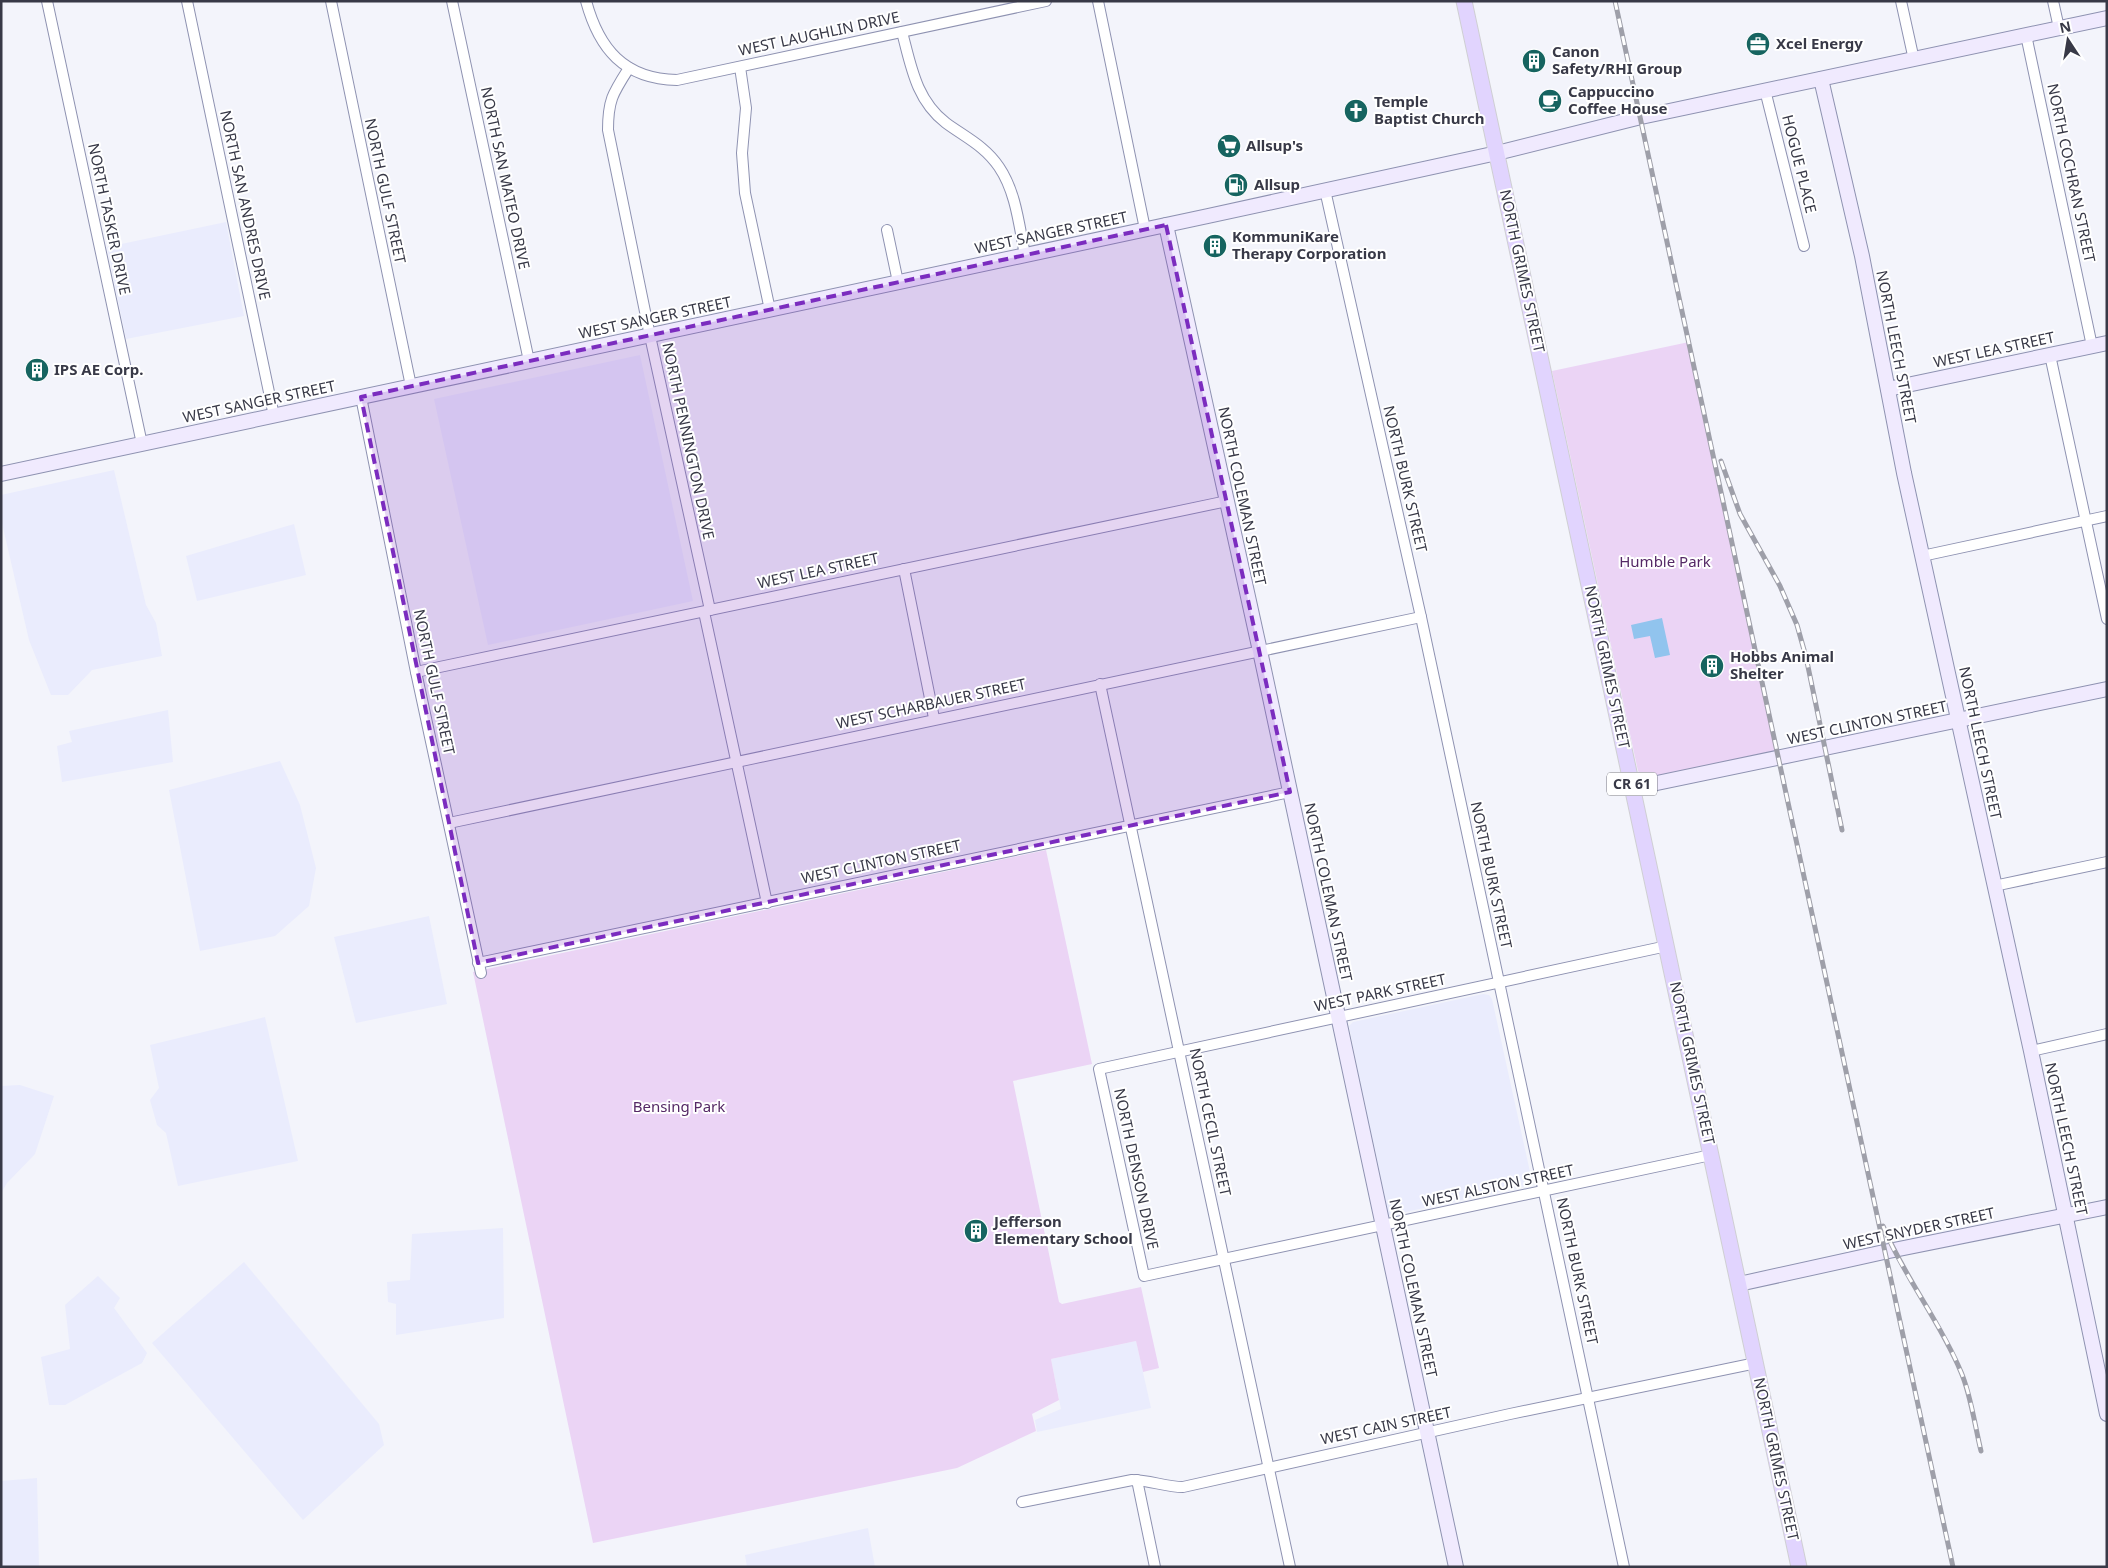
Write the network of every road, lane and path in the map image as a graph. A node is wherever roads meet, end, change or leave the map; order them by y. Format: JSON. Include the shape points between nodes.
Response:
{"nodes":[{"id":1,"x":47,"y":1,"type":"edge"},
{"id":2,"x":186,"y":1,"type":"edge"},
{"id":3,"x":331,"y":1,"type":"edge"},
{"id":4,"x":452,"y":1,"type":"edge"},
{"id":5,"x":586,"y":1,"type":"edge"},
{"id":6,"x":1046,"y":1,"type":"edge"},
{"id":7,"x":1098,"y":1,"type":"edge"},
{"id":8,"x":1464,"y":1,"type":"edge"},
{"id":9,"x":1901,"y":1,"type":"edge"},
{"id":10,"x":2053,"y":1,"type":"edge"},
{"id":11,"x":2107,"y":18,"type":"edge"},
{"id":12,"x":2059,"y":28,"type":"junction"},
{"id":13,"x":902,"y":32,"type":"junction"},
{"id":14,"x":2026,"y":34,"type":"junction"},
{"id":15,"x":1914,"y":60,"type":"junction"},
{"id":16,"x":740,"y":67,"type":"junction"},
{"id":17,"x":629,"y":68,"type":"junction"},
{"id":18,"x":1821,"y":79,"type":"junction"},
{"id":19,"x":1766,"y":90,"type":"junction"},
{"id":20,"x":1497,"y":153,"type":"junction"},
{"id":21,"x":1325,"y":190,"type":"junction"},
{"id":22,"x":1166,"y":225,"type":"junction"},
{"id":23,"x":887,"y":230,"type":"dead end"},
{"id":24,"x":1145,"y":230,"type":"junction"},
{"id":25,"x":1804,"y":246,"type":"dead end"},
{"id":26,"x":1025,"y":255,"type":"junction"},
{"id":27,"x":898,"y":282,"type":"junction"},
{"id":28,"x":770,"y":310,"type":"junction"},
{"id":29,"x":650,"y":336,"type":"junction"},
{"id":30,"x":2107,"y":343,"type":"edge"},
{"id":31,"x":2092,"y":346,"type":"junction"},
{"id":32,"x":2050,"y":355,"type":"junction"},
{"id":33,"x":529,"y":361,"type":"junction"},
{"id":34,"x":411,"y":386,"type":"junction"},
{"id":35,"x":1888,"y":389,"type":"junction"},
{"id":36,"x":361,"y":397,"type":"junction"},
{"id":37,"x":274,"y":416,"type":"junction"},
{"id":38,"x":142,"y":444,"type":"junction"},
{"id":39,"x":1,"y":474,"type":"edge"},
{"id":40,"x":1227,"y":501,"type":"junction"},
{"id":41,"x":2107,"y":516,"type":"edge"},
{"id":42,"x":2085,"y":520,"type":"junction"},
{"id":43,"x":1922,"y":556,"type":"junction"},
{"id":44,"x":904,"y":569,"type":"junction"},
{"id":45,"x":707,"y":611,"type":"junction"},
{"id":46,"x":1421,"y":617,"type":"junction"},
{"id":47,"x":2107,"y":619,"type":"edge"},
{"id":48,"x":1260,"y":651,"type":"junction"},
{"id":49,"x":416,"y":672,"type":"junction"},
{"id":50,"x":1100,"y":684,"type":"junction"},
{"id":51,"x":2107,"y":689,"type":"edge"},
{"id":52,"x":934,"y":718,"type":"junction"},
{"id":53,"x":1958,"y":720,"type":"junction"},
{"id":54,"x":736,"y":761,"type":"junction"},
{"id":55,"x":1633,"y":788,"type":"junction"},
{"id":56,"x":1290,"y":792,"type":"junction"},
{"id":57,"x":448,"y":822,"type":"junction"},
{"id":58,"x":1131,"y":826,"type":"junction"},
{"id":59,"x":2107,"y":862,"type":"edge"},
{"id":60,"x":1994,"y":886,"type":"junction"},
{"id":61,"x":767,"y":903,"type":"junction"},
{"id":62,"x":1667,"y":946,"type":"junction"},
{"id":63,"x":480,"y":968,"type":"joint"},
{"id":64,"x":1499,"y":982,"type":"junction"},
{"id":65,"x":1338,"y":1017,"type":"junction"},
{"id":66,"x":2107,"y":1034,"type":"edge"},
{"id":67,"x":2030,"y":1050,"type":"junction"},
{"id":68,"x":1180,"y":1052,"type":"junction"},
{"id":69,"x":1099,"y":1069,"type":"joint"},
{"id":70,"x":1711,"y":1155,"type":"junction"},
{"id":71,"x":1544,"y":1191,"type":"junction"},
{"id":72,"x":2107,"y":1207,"type":"edge"},
{"id":73,"x":2066,"y":1216,"type":"junction"},
{"id":74,"x":1383,"y":1226,"type":"junction"},
{"id":75,"x":1225,"y":1260,"type":"junction"},
{"id":76,"x":1144,"y":1276,"type":"joint"},
{"id":77,"x":1739,"y":1284,"type":"junction"},
{"id":78,"x":1756,"y":1363,"type":"junction"},
{"id":79,"x":2103,"y":1381,"type":"edge"},
{"id":80,"x":1588,"y":1397,"type":"junction"},
{"id":81,"x":2107,"y":1414,"type":"edge"},
{"id":82,"x":1427,"y":1432,"type":"junction"},
{"id":83,"x":1268,"y":1467,"type":"junction"},
{"id":84,"x":1136,"y":1480,"type":"junction"},
{"id":85,"x":1022,"y":1502,"type":"dead end"},
{"id":86,"x":1155,"y":1567,"type":"edge"},
{"id":87,"x":1290,"y":1567,"type":"edge"},
{"id":88,"x":1456,"y":1567,"type":"edge"},
{"id":89,"x":1624,"y":1567,"type":"edge"},
{"id":90,"x":1799,"y":1567,"type":"edge"}],
"edges":[{"from":1,"to":38,"type":"street","name":"NORTH TASKER DRIVE"},
{"from":2,"to":37,"type":"street","name":"NORTH SAN ANDRES DRIVE"},
{"from":3,"to":34,"type":"street","name":"NORTH GULF STREET"},
{"from":4,"to":33,"type":"street","name":"NORTH SAN MATEO DRIVE"},
{"from":5,"to":17,"type":"street","via":[[590,19],[604,45],[614,58]]},
{"from":6,"to":13,"type":"street","name":"WEST LAUGHLIN DRIVE"},
{"from":7,"to":24,"type":"street"},
{"from":8,"to":20,"type":"main road","name":"NORTH GRIMES STREET","number":"CR 61"},
{"from":9,"to":15,"type":"street"},
{"from":10,"to":12,"type":"street"},
{"from":11,"to":12,"type":"street","name":"WEST SANGER STREET"},
{"from":12,"to":14,"type":"street","name":"WEST SANGER STREET"},
{"from":13,"to":16,"type":"street","name":"WEST LAUGHLIN DRIVE"},
{"from":13,"to":26,"type":"street","via":[[913,77],[924,101],[934,114],[984,149],[1000,167],[1008,182]]},
{"from":14,"to":15,"type":"street","name":"WEST SANGER STREET"},
{"from":14,"to":31,"type":"street","name":"NORTH COCHRAN STREET"},
{"from":15,"to":18,"type":"street","name":"WEST SANGER STREET"},
{"from":16,"to":17,"type":"street","name":"WEST LAUGHLIN DRIVE","via":[[676,80],[662,80]]},
{"from":16,"to":28,"type":"street","via":[[746,108],[742,153],[744,192]]},
{"from":17,"to":29,"type":"street","name":"NORTH PENNINGTON DRIVE","via":[[608,108],[608,130]]},
{"from":18,"to":19,"type":"street","name":"WEST SANGER STREET"},
{"from":18,"to":35,"type":"street","name":"NORTH LEECH STREET","via":[[1862,256]]},
{"from":19,"to":20,"type":"street","name":"WEST SANGER STREET"},
{"from":19,"to":25,"type":"street","name":"HOGUE PLACE"},
{"from":20,"to":21,"type":"street","name":"WEST SANGER STREET"},
{"from":20,"to":55,"type":"main road","name":"NORTH GRIMES STREET","number":"CR 61"},
{"from":21,"to":22,"type":"street","name":"WEST SANGER STREET"},
{"from":21,"to":46,"type":"street","name":"NORTH BURK STREET"},
{"from":22,"to":24,"type":"street","name":"WEST SANGER STREET"},
{"from":22,"to":40,"type":"street","name":"NORTH COLEMAN STREET"},
{"from":23,"to":27,"type":"street"},
{"from":24,"to":26,"type":"street","name":"WEST SANGER STREET"},
{"from":26,"to":27,"type":"street","name":"WEST SANGER STREET"},
{"from":27,"to":28,"type":"street","name":"WEST SANGER STREET"},
{"from":28,"to":29,"type":"street","name":"WEST SANGER STREET"},
{"from":29,"to":33,"type":"street","name":"WEST SANGER STREET"},
{"from":29,"to":45,"type":"street","name":"NORTH PENNINGTON DRIVE"},
{"from":30,"to":31,"type":"street","name":"WEST LEA STREET"},
{"from":31,"to":32,"type":"street","name":"WEST LEA STREET"},
{"from":32,"to":35,"type":"street","name":"WEST LEA STREET"},
{"from":32,"to":42,"type":"street"},
{"from":33,"to":34,"type":"street","name":"WEST SANGER STREET"},
{"from":34,"to":36,"type":"street","name":"WEST SANGER STREET"},
{"from":35,"to":43,"type":"street","name":"NORTH LEECH STREET"},
{"from":36,"to":37,"type":"street","name":"WEST SANGER STREET"},
{"from":36,"to":49,"type":"street","name":"NORTH GULF STREET"},
{"from":37,"to":38,"type":"street","name":"WEST SANGER STREET"},
{"from":38,"to":39,"type":"street","name":"WEST SANGER STREET"},
{"from":40,"to":44,"type":"street","name":"WEST LEA STREET"},
{"from":40,"to":48,"type":"street","name":"NORTH COLEMAN STREET"},
{"from":41,"to":42,"type":"street"},
{"from":42,"to":43,"type":"street"},
{"from":42,"to":47,"type":"street"},
{"from":43,"to":53,"type":"street","name":"NORTH LEECH STREET"},
{"from":44,"to":45,"type":"street","name":"WEST LEA STREET"},
{"from":44,"to":52,"type":"street"},
{"from":45,"to":49,"type":"street","name":"WEST LEA STREET"},
{"from":45,"to":54,"type":"street","name":"NORTH PENNINGTON DRIVE"},
{"from":46,"to":48,"type":"street","name":"WEST SCHARBAUER STREET"},
{"from":46,"to":64,"type":"street","name":"NORTH BURK STREET"},
{"from":48,"to":50,"type":"street","name":"WEST SCHARBAUER STREET"},
{"from":48,"to":56,"type":"street","name":"NORTH COLEMAN STREET"},
{"from":49,"to":57,"type":"street","name":"NORTH GULF STREET"},
{"from":50,"to":52,"type":"street","name":"WEST SCHARBAUER STREET"},
{"from":50,"to":58,"type":"street","name":"NORTH CECIL STREET"},
{"from":51,"to":53,"type":"street","name":"WEST CLINTON STREET"},
{"from":52,"to":54,"type":"street","name":"WEST SCHARBAUER STREET"},
{"from":53,"to":55,"type":"street","name":"WEST CLINTON STREET"},
{"from":53,"to":60,"type":"street","name":"NORTH LEECH STREET"},
{"from":54,"to":57,"type":"street","name":"WEST SCHARBAUER STREET"},
{"from":54,"to":61,"type":"street","name":"NORTH PENNINGTON DRIVE"},
{"from":55,"to":62,"type":"main road","name":"NORTH GRIMES STREET","number":"CR 61"},
{"from":56,"to":58,"type":"street","name":"WEST CLINTON STREET"},
{"from":56,"to":65,"type":"street","name":"NORTH COLEMAN STREET"},
{"from":57,"to":63,"type":"street","name":"NORTH GULF STREET"},
{"from":58,"to":61,"type":"street","name":"WEST CLINTON STREET"},
{"from":58,"to":68,"type":"street","name":"NORTH CECIL STREET"},
{"from":59,"to":60,"type":"street"},
{"from":60,"to":67,"type":"street","name":"NORTH LEECH STREET"},
{"from":61,"to":63,"type":"street","name":"WEST CLINTON STREET"},
{"from":62,"to":64,"type":"street","name":"WEST PARK STREET"},
{"from":62,"to":70,"type":"main road","name":"NORTH GRIMES STREET","number":"CR 61"},
{"from":64,"to":65,"type":"street","name":"WEST PARK STREET"},
{"from":64,"to":71,"type":"street","name":"NORTH BURK STREET"},
{"from":65,"to":68,"type":"street","name":"WEST PARK STREET"},
{"from":65,"to":74,"type":"street","name":"NORTH COLEMAN STREET"},
{"from":66,"to":67,"type":"street"},
{"from":67,"to":73,"type":"street","name":"NORTH LEECH STREET"},
{"from":68,"to":69,"type":"street","name":"WEST PARK STREET"},
{"from":68,"to":75,"type":"street","name":"NORTH CECIL STREET"},
{"from":69,"to":76,"type":"street","name":"NORTH DENSON DRIVE"},
{"from":70,"to":71,"type":"street","name":"WEST ALSTON STREET"},
{"from":70,"to":77,"type":"main road","name":"NORTH GRIMES STREET","number":"CR 61"},
{"from":71,"to":74,"type":"street","name":"WEST ALSTON STREET"},
{"from":71,"to":80,"type":"street","name":"NORTH BURK STREET"},
{"from":72,"to":73,"type":"street","name":"WEST SNYDER STREET"},
{"from":73,"to":77,"type":"street","name":"WEST SNYDER STREET"},
{"from":73,"to":79,"type":"street","name":"NORTH LEECH STREET"},
{"from":74,"to":75,"type":"street","name":"WEST ALSTON STREET"},
{"from":74,"to":82,"type":"street","name":"NORTH COLEMAN STREET"},
{"from":75,"to":76,"type":"street","name":"WEST ALSTON STREET"},
{"from":75,"to":83,"type":"street","name":"NORTH CECIL STREET"},
{"from":77,"to":78,"type":"main road","name":"NORTH GRIMES STREET","number":"CR 61"},
{"from":78,"to":80,"type":"street","name":"WEST CAIN STREET"},
{"from":78,"to":90,"type":"main road","name":"NORTH GRIMES STREET","number":"CR 61"},
{"from":79,"to":81,"type":"street","name":"NORTH LEECH STREET"},
{"from":80,"to":82,"type":"street","name":"WEST CAIN STREET"},
{"from":80,"to":89,"type":"street","name":"NORTH BURK STREET"},
{"from":82,"to":83,"type":"street","name":"WEST CAIN STREET"},
{"from":82,"to":88,"type":"street","name":"NORTH COLEMAN STREET"},
{"from":83,"to":84,"type":"street","name":"WEST CAIN STREET","via":[[1183,1487]]},
{"from":83,"to":87,"type":"street","name":"NORTH CECIL STREET"},
{"from":84,"to":85,"type":"street","name":"WEST CAIN STREET"},
{"from":84,"to":86,"type":"street"}]}
